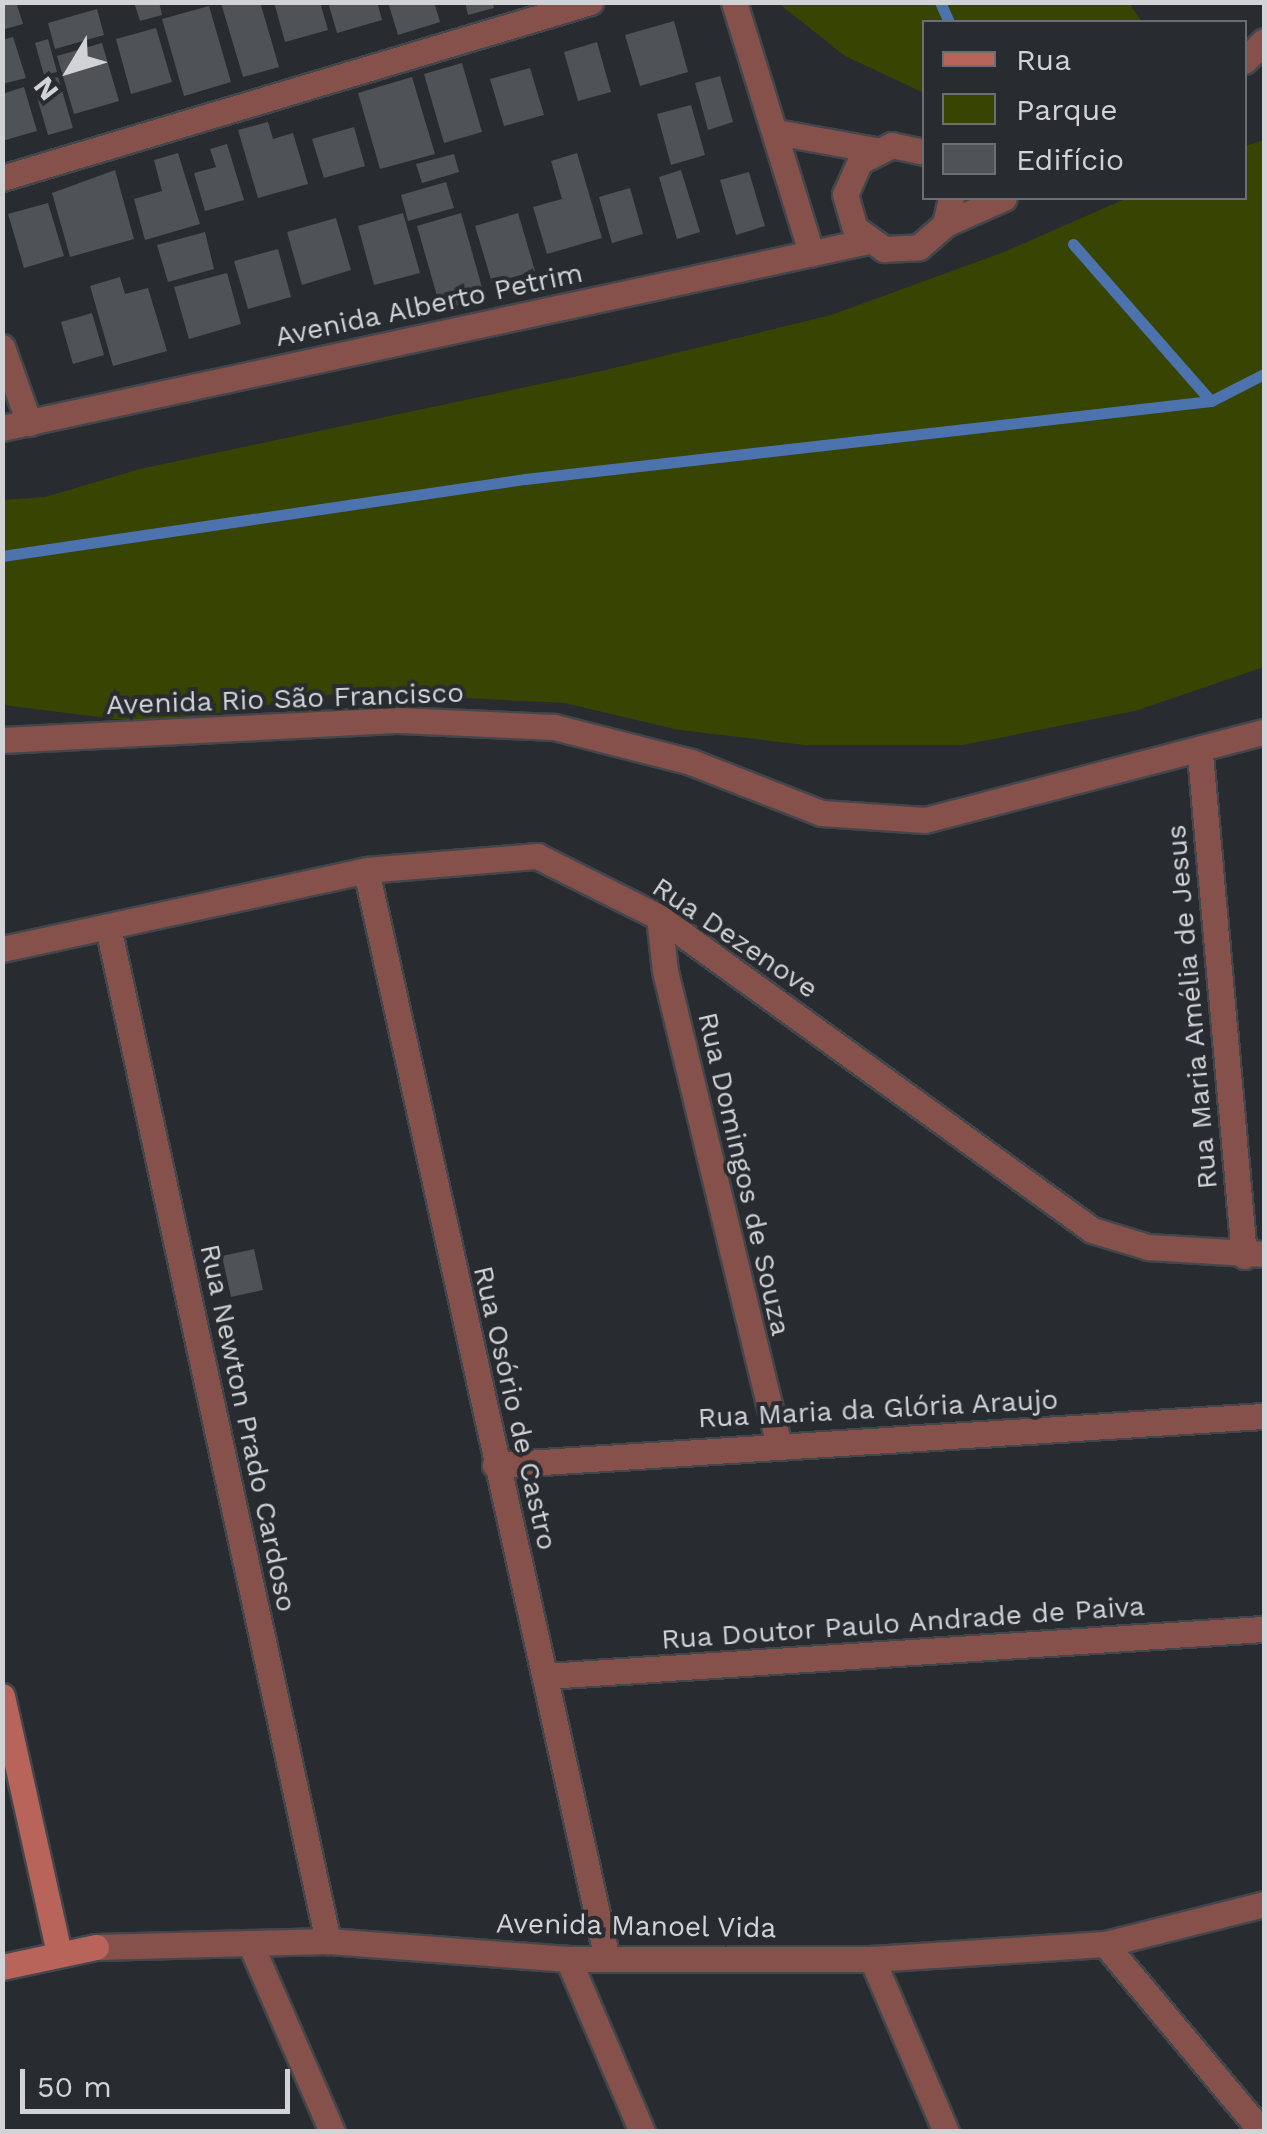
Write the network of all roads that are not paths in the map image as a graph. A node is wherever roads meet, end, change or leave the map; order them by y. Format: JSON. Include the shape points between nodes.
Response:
{"nodes":[{"id":1,"x":590,"y":2,"type":"edge"},
{"id":2,"x":734,"y":2,"type":"edge"},
{"id":3,"x":776,"y":132,"type":"junction"},
{"id":4,"x":875,"y":150,"type":"junction"},
{"id":5,"x":922,"y":152,"type":"edge"},
{"id":6,"x":2,"y":178,"type":"edge"},
{"id":7,"x":951,"y":200,"type":"edge"},
{"id":8,"x":999,"y":200,"type":"edge"},
{"id":9,"x":945,"y":224,"type":"junction"},
{"id":10,"x":868,"y":241,"type":"junction"},
{"id":11,"x":811,"y":253,"type":"junction"},
{"id":12,"x":2,"y":348,"type":"edge"},
{"id":13,"x":29,"y":423,"type":"junction"},
{"id":14,"x":2,"y":428,"type":"edge"},
{"id":15,"x":1264,"y":732,"type":"edge"},
{"id":16,"x":2,"y":740,"type":"edge"},
{"id":17,"x":1200,"y":754,"type":"junction"},
{"id":18,"x":366,"y":870,"type":"junction"},
{"id":19,"x":660,"y":917,"type":"junction"},
{"id":20,"x":108,"y":927,"type":"junction"},
{"id":21,"x":2,"y":949,"type":"edge"},
{"id":22,"x":1254,"y":1255,"type":"edge"},
{"id":23,"x":1264,"y":1416,"type":"edge"},
{"id":24,"x":778,"y":1443,"type":"junction"},
{"id":25,"x":495,"y":1465,"type":"junction"},
{"id":26,"x":1264,"y":1629,"type":"edge"},
{"id":27,"x":546,"y":1676,"type":"junction"},
{"id":28,"x":2,"y":1696,"type":"edge"},
{"id":29,"x":1264,"y":1904,"type":"edge"},
{"id":30,"x":328,"y":1941,"type":"junction"},
{"id":31,"x":250,"y":1943,"type":"junction"},
{"id":32,"x":1105,"y":1944,"type":"junction"},
{"id":33,"x":59,"y":1953,"type":"junction"},
{"id":34,"x":568,"y":1959,"type":"junction"},
{"id":35,"x":607,"y":1959,"type":"junction"},
{"id":36,"x":872,"y":1959,"type":"junction"},
{"id":37,"x":2,"y":1967,"type":"edge"},
{"id":38,"x":332,"y":2132,"type":"edge"},
{"id":39,"x":642,"y":2132,"type":"edge"},
{"id":40,"x":946,"y":2132,"type":"edge"},
{"id":41,"x":1262,"y":2132,"type":"edge"}],
"edges":[{"from":1,"to":6,"type":"street"},
{"from":2,"to":3,"type":"street"},
{"from":3,"to":4,"type":"street"},
{"from":3,"to":11,"type":"street"},
{"from":4,"to":5,"type":"street","via":[[892,145]]},
{"from":4,"to":10,"type":"street","via":[[860,160],[846,194],[847,212]]},
{"from":7,"to":9,"type":"street"},
{"from":8,"to":9,"type":"street","name":"Avenida Alberto Petrim"},
{"from":9,"to":10,"type":"street","name":"Avenida Alberto Petrim","via":[[934,238],[902,251]]},
{"from":10,"to":11,"type":"street","name":"Avenida Alberto Petrim"},
{"from":11,"to":13,"type":"street","name":"Avenida Alberto Petrim"},
{"from":12,"to":13,"type":"street"},
{"from":13,"to":14,"type":"street","name":"Avenida Alberto Petrim"},
{"from":15,"to":17,"type":"street","name":"Avenida Rio São Francisco"},
{"from":16,"to":17,"type":"street","name":"Avenida Rio São Francisco","via":[[399,720],[554,727],[691,762],[821,813],[925,820]]},
{"from":17,"to":22,"type":"street","name":"Rua Maria Amélia de Jesus"},
{"from":18,"to":19,"type":"street","name":"Rua Dezenove","via":[[537,856]]},
{"from":18,"to":20,"type":"street","name":"Rua Dezenove"},
{"from":18,"to":25,"type":"street","name":"Rua Osório de Castro"},
{"from":19,"to":22,"type":"street","name":"Rua Dezenove","via":[[1092,1230],[1148,1247]]},
{"from":19,"to":24,"type":"street","name":"Rua Domingos de Souza","via":[[665,971]]},
{"from":20,"to":21,"type":"street","name":"Rua Dezenove"},
{"from":20,"to":30,"type":"street","name":"Rua Newton Prado Cardoso"},
{"from":23,"to":24,"type":"street","name":"Rua Maria da Glória Araujo"},
{"from":24,"to":25,"type":"street","name":"Rua Maria da Glória Araujo"},
{"from":25,"to":27,"type":"street","name":"Rua Osório de Castro"},
{"from":26,"to":27,"type":"street","name":"Rua Doutor Paulo Andrade de Paiva"},
{"from":27,"to":35,"type":"street","name":"Rua Osório de Castro"},
{"from":28,"to":33,"type":"street"},
{"from":29,"to":32,"type":"street","name":"Avenida Manoel Vida"},
{"from":30,"to":31,"type":"street","name":"Avenida Manoel Vida"},
{"from":30,"to":34,"type":"street","name":"Avenida Manoel Vida"},
{"from":31,"to":33,"type":"street","name":"Avenida Manoel Vida"},
{"from":31,"to":38,"type":"street"},
{"from":32,"to":36,"type":"street","name":"Avenida Manoel Vida"},
{"from":32,"to":41,"type":"street"},
{"from":33,"to":37,"type":"street","name":"Avenida Manoel Vida"},
{"from":34,"to":35,"type":"street","name":"Avenida Manoel Vida"},
{"from":34,"to":39,"type":"street"},
{"from":35,"to":36,"type":"street","name":"Avenida Manoel Vida"},
{"from":36,"to":40,"type":"street"}]}
